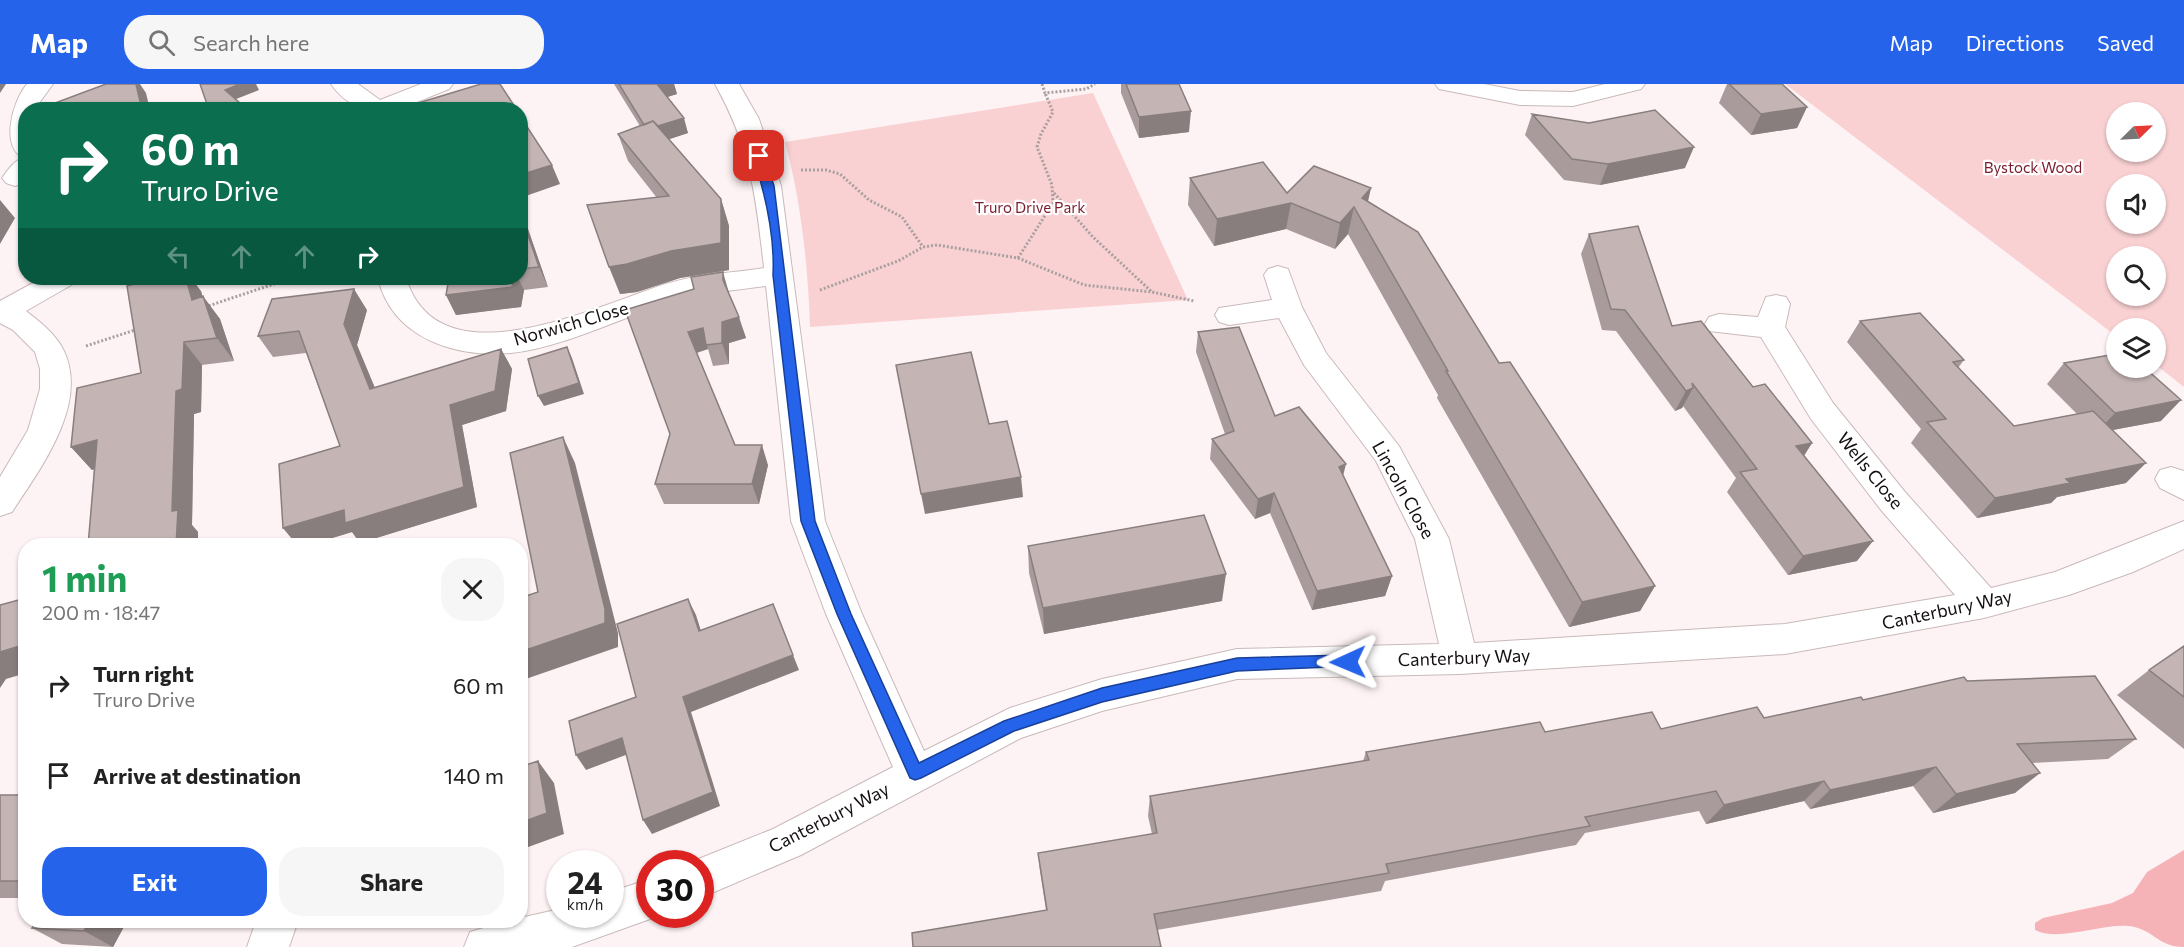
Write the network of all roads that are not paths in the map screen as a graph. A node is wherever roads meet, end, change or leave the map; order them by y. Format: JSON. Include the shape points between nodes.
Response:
{"nodes":[{"id":1,"x":41,"y":84,"type":"edge"},
{"id":2,"x":343,"y":84,"type":"edge"},
{"id":3,"x":441,"y":84,"type":"edge"},
{"id":4,"x":727,"y":84,"type":"edge"},
{"id":5,"x":1447,"y":84,"type":"edge"},
{"id":6,"x":1633,"y":84,"type":"edge"},
{"id":7,"x":27,"y":102,"type":"edge"},
{"id":8,"x":367,"y":102,"type":"edge"},
{"id":9,"x":397,"y":102,"type":"edge"},
{"id":10,"x":18,"y":113,"type":"edge"},
{"id":11,"x":18,"y":139,"type":"edge"},
{"id":12,"x":1278,"y":275,"type":"dead end"},
{"id":13,"x":50,"y":285,"type":"edge"},
{"id":14,"x":394,"y":285,"type":"edge"},
{"id":15,"x":780,"y":287,"type":"junction"},
{"id":16,"x":1288,"y":307,"type":"junction"},
{"id":17,"x":3,"y":311,"type":"edge"},
{"id":18,"x":1236,"y":314,"type":"road end"},
{"id":19,"x":1719,"y":324,"type":"dead end"},
{"id":20,"x":0,"y":503,"type":"edge"},
{"id":21,"x":2184,"y":534,"type":"edge"},
{"id":22,"x":1984,"y":604,"type":"junction"},
{"id":23,"x":1460,"y":659,"type":"junction"},
{"id":24,"x":915,"y":773,"type":"junction"},
{"id":25,"x":714,"y":872,"type":"edge"},
{"id":26,"x":275,"y":928,"type":"edge"},
{"id":27,"x":567,"y":928,"type":"edge"},
{"id":28,"x":268,"y":947,"type":"edge"},
{"id":29,"x":485,"y":947,"type":"edge"}],
"edges":[{"from":1,"to":7,"type":"street"},
{"from":2,"to":8,"type":"street"},
{"from":3,"to":9,"type":"street"},
{"from":4,"to":15,"type":"street","via":[[747,119],[764,174]]},
{"from":5,"to":6,"type":"street","via":[[1545,99],[1573,99]]},
{"from":10,"to":11,"type":"street"},
{"from":12,"to":16,"type":"street","name":"Lincoln Close"},
{"from":13,"to":17,"type":"street"},
{"from":14,"to":15,"type":"street","name":"Norwich Close","via":[[396,294],[420,324],[452,340],[511,343],[679,290]]},
{"from":15,"to":24,"type":"street","via":[[808,521],[844,614]]},
{"from":16,"to":18,"type":"street"},
{"from":16,"to":23,"type":"street","name":"Lincoln Close","via":[[1314,358],[1388,454],[1432,539]]},
{"from":17,"to":20,"type":"street","via":[[50,352],[58,381],[31,456]]},
{"from":19,"to":22,"type":"street","name":"Wells Close","via":[[1773,316],[1822,411],[1893,501]]},
{"from":21,"to":22,"type":"street","name":"Canterbury Way","via":[[2057,585]]},
{"from":22,"to":23,"type":"street","name":"Canterbury Way","via":[[1785,639]]},
{"from":23,"to":24,"type":"street","name":"Canterbury Way","via":[[1237,664],[1102,695],[1030,719]]},
{"from":24,"to":25,"type":"street","name":"Canterbury Way","via":[[786,842]]},
{"from":26,"to":28,"type":"street"},
{"from":27,"to":29,"type":"street"}]}
